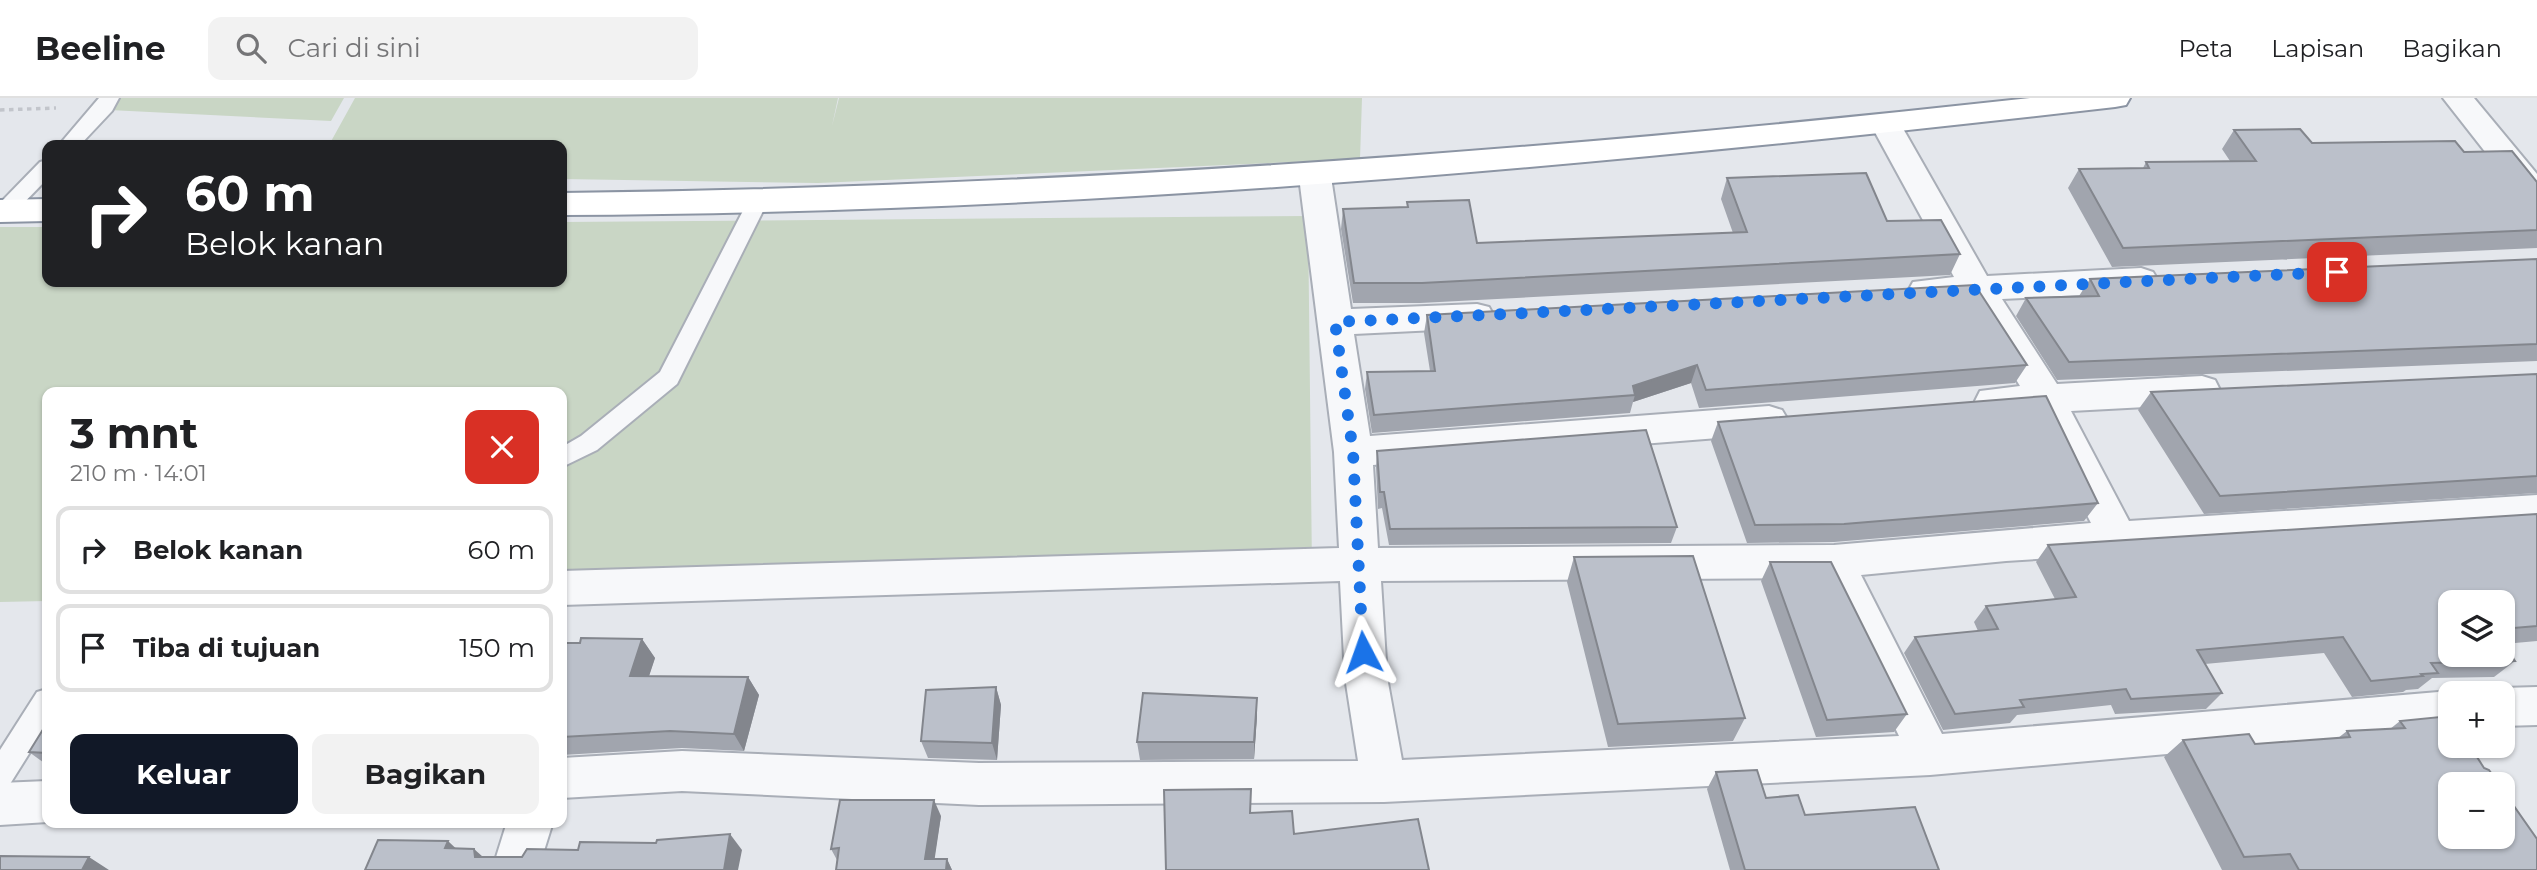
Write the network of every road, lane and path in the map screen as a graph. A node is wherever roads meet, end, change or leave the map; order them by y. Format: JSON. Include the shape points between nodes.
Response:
{"nodes":[{"id":1,"x":109,"y":98,"type":"edge"},
{"id":2,"x":2115,"y":98,"type":"edge"},
{"id":3,"x":2458,"y":98,"type":"edge"},
{"id":4,"x":1886,"y":125,"type":"junction"},
{"id":5,"x":74,"y":140,"type":"edge"},
{"id":6,"x":42,"y":172,"type":"edge"},
{"id":7,"x":1315,"y":177,"type":"junction"},
{"id":8,"x":2537,"y":197,"type":"edge"},
{"id":9,"x":757,"y":203,"type":"junction"},
{"id":10,"x":567,"y":204,"type":"edge"},
{"id":11,"x":42,"y":210,"type":"edge"},
{"id":12,"x":2,"y":211,"type":"edge"},
{"id":13,"x":2169,"y":279,"type":"edge"},
{"id":14,"x":1977,"y":288,"type":"junction"},
{"id":15,"x":1896,"y":293,"type":"edge"},
{"id":16,"x":1502,"y":315,"type":"edge"},
{"id":17,"x":1335,"y":322,"type":"junction"},
{"id":18,"x":2237,"y":389,"type":"edge"},
{"id":19,"x":2046,"y":397,"type":"junction"},
{"id":20,"x":1956,"y":405,"type":"edge"},
{"id":21,"x":1798,"y":417,"type":"edge"},
{"id":22,"x":1353,"y":452,"type":"junction"},
{"id":23,"x":567,"y":455,"type":"edge"},
{"id":24,"x":2537,"y":512,"type":"edge"},
{"id":25,"x":2118,"y":538,"type":"junction"},
{"id":26,"x":1833,"y":561,"type":"junction"},
{"id":27,"x":1359,"y":566,"type":"junction"},
{"id":28,"x":567,"y":588,"type":"edge"},
{"id":29,"x":2537,"y":706,"type":"edge"},
{"id":30,"x":2515,"y":707,"type":"edge"},
{"id":31,"x":42,"y":709,"type":"edge"},
{"id":32,"x":2438,"y":718,"type":"edge"},
{"id":33,"x":1930,"y":755,"type":"junction"},
{"id":34,"x":0,"y":775,"type":"edge"},
{"id":35,"x":567,"y":778,"type":"edge"},
{"id":36,"x":1384,"y":781,"type":"junction"},
{"id":37,"x":42,"y":802,"type":"edge"},
{"id":38,"x":0,"y":804,"type":"edge"},
{"id":39,"x":528,"y":828,"type":"edge"},
{"id":40,"x":515,"y":870,"type":"edge"}],
"edges":[{"from":1,"to":5,"type":"lane"},
{"from":2,"to":4,"type":"highway"},
{"from":3,"to":8,"type":"street"},
{"from":4,"to":7,"type":"highway"},
{"from":4,"to":14,"type":"street"},
{"from":6,"to":12,"type":"lane"},
{"from":7,"to":9,"type":"highway"},
{"from":7,"to":17,"type":"street"},
{"from":9,"to":10,"type":"highway"},
{"from":9,"to":23,"type":"lane","via":[[669,378],[590,443]]},
{"from":11,"to":12,"type":"highway"},
{"from":13,"to":14,"type":"street"},
{"from":14,"to":15,"type":"street"},
{"from":14,"to":19,"type":"street"},
{"from":16,"to":17,"type":"street"},
{"from":17,"to":22,"type":"street"},
{"from":18,"to":19,"type":"street"},
{"from":19,"to":20,"type":"street"},
{"from":19,"to":25,"type":"street"},
{"from":21,"to":22,"type":"street"},
{"from":22,"to":27,"type":"street"},
{"from":24,"to":25,"type":"street"},
{"from":25,"to":26,"type":"street"},
{"from":26,"to":27,"type":"street"},
{"from":26,"to":33,"type":"street"},
{"from":27,"to":28,"type":"street","via":[[1043,571]]},
{"from":27,"to":36,"type":"street","via":[[1366,677]]},
{"from":29,"to":30,"type":"street"},
{"from":31,"to":34,"type":"lane"},
{"from":32,"to":33,"type":"street"},
{"from":33,"to":36,"type":"street"},
{"from":35,"to":36,"type":"street","via":[[682,771],[979,784]]},
{"from":37,"to":38,"type":"street"},
{"from":39,"to":40,"type":"street"}]}
